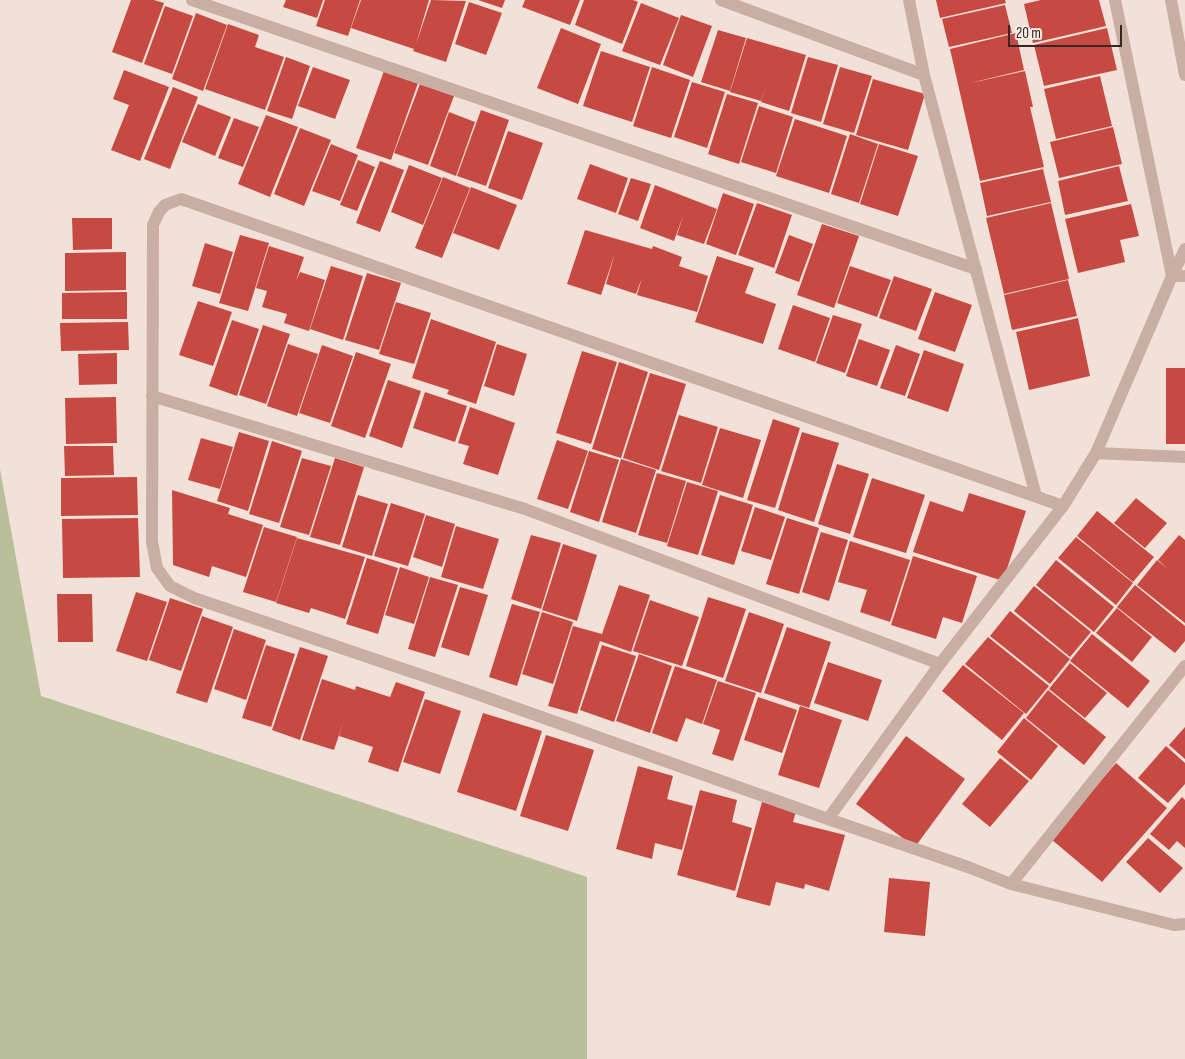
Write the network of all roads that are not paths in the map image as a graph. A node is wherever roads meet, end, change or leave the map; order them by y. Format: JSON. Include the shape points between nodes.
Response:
{"nodes":[{"id":1,"x":192,"y":0,"type":"edge"},
{"id":2,"x":721,"y":0,"type":"edge"},
{"id":3,"x":909,"y":0,"type":"edge"},
{"id":4,"x":1115,"y":0,"type":"edge"},
{"id":5,"x":1171,"y":0,"type":"edge"},
{"id":6,"x":924,"y":75,"type":"junction"},
{"id":7,"x":1185,"y":75,"type":"edge"},
{"id":8,"x":1185,"y":249,"type":"edge"},
{"id":9,"x":976,"y":269,"type":"junction"},
{"id":10,"x":1172,"y":276,"type":"junction"},
{"id":11,"x":1185,"y":276,"type":"edge"},
{"id":12,"x":152,"y":396,"type":"junction"},
{"id":13,"x":1096,"y":453,"type":"junction"},
{"id":14,"x":1185,"y":457,"type":"edge"},
{"id":15,"x":1036,"y":496,"type":"junction"},
{"id":16,"x":1063,"y":506,"type":"junction"},
{"id":17,"x":940,"y":664,"type":"junction"},
{"id":18,"x":1185,"y":666,"type":"edge"},
{"id":19,"x":828,"y":819,"type":"junction"},
{"id":20,"x":1011,"y":884,"type":"junction"},
{"id":21,"x":1185,"y":924,"type":"edge"}],
"edges":[{"from":1,"to":9,"type":"street"},
{"from":2,"to":6,"type":"street"},
{"from":3,"to":6,"type":"street"},
{"from":4,"to":10,"type":"street"},
{"from":5,"to":7,"type":"street"},
{"from":6,"to":9,"type":"street"},
{"from":8,"to":10,"type":"street"},
{"from":9,"to":15,"type":"street"},
{"from":10,"to":11,"type":"street"},
{"from":10,"to":13,"type":"street"},
{"from":12,"to":15,"type":"street","via":[[154,225],[165,205],[180,199]]},
{"from":12,"to":17,"type":"street","via":[[526,509]]},
{"from":12,"to":19,"type":"street","via":[[152,542],[157,568],[170,586],[194,598]]},
{"from":13,"to":14,"type":"street"},
{"from":13,"to":16,"type":"street"},
{"from":15,"to":16,"type":"street"},
{"from":16,"to":17,"type":"street"},
{"from":17,"to":19,"type":"street"},
{"from":18,"to":20,"type":"street"},
{"from":19,"to":20,"type":"street"},
{"from":20,"to":21,"type":"street","via":[[1174,925]]}]}
